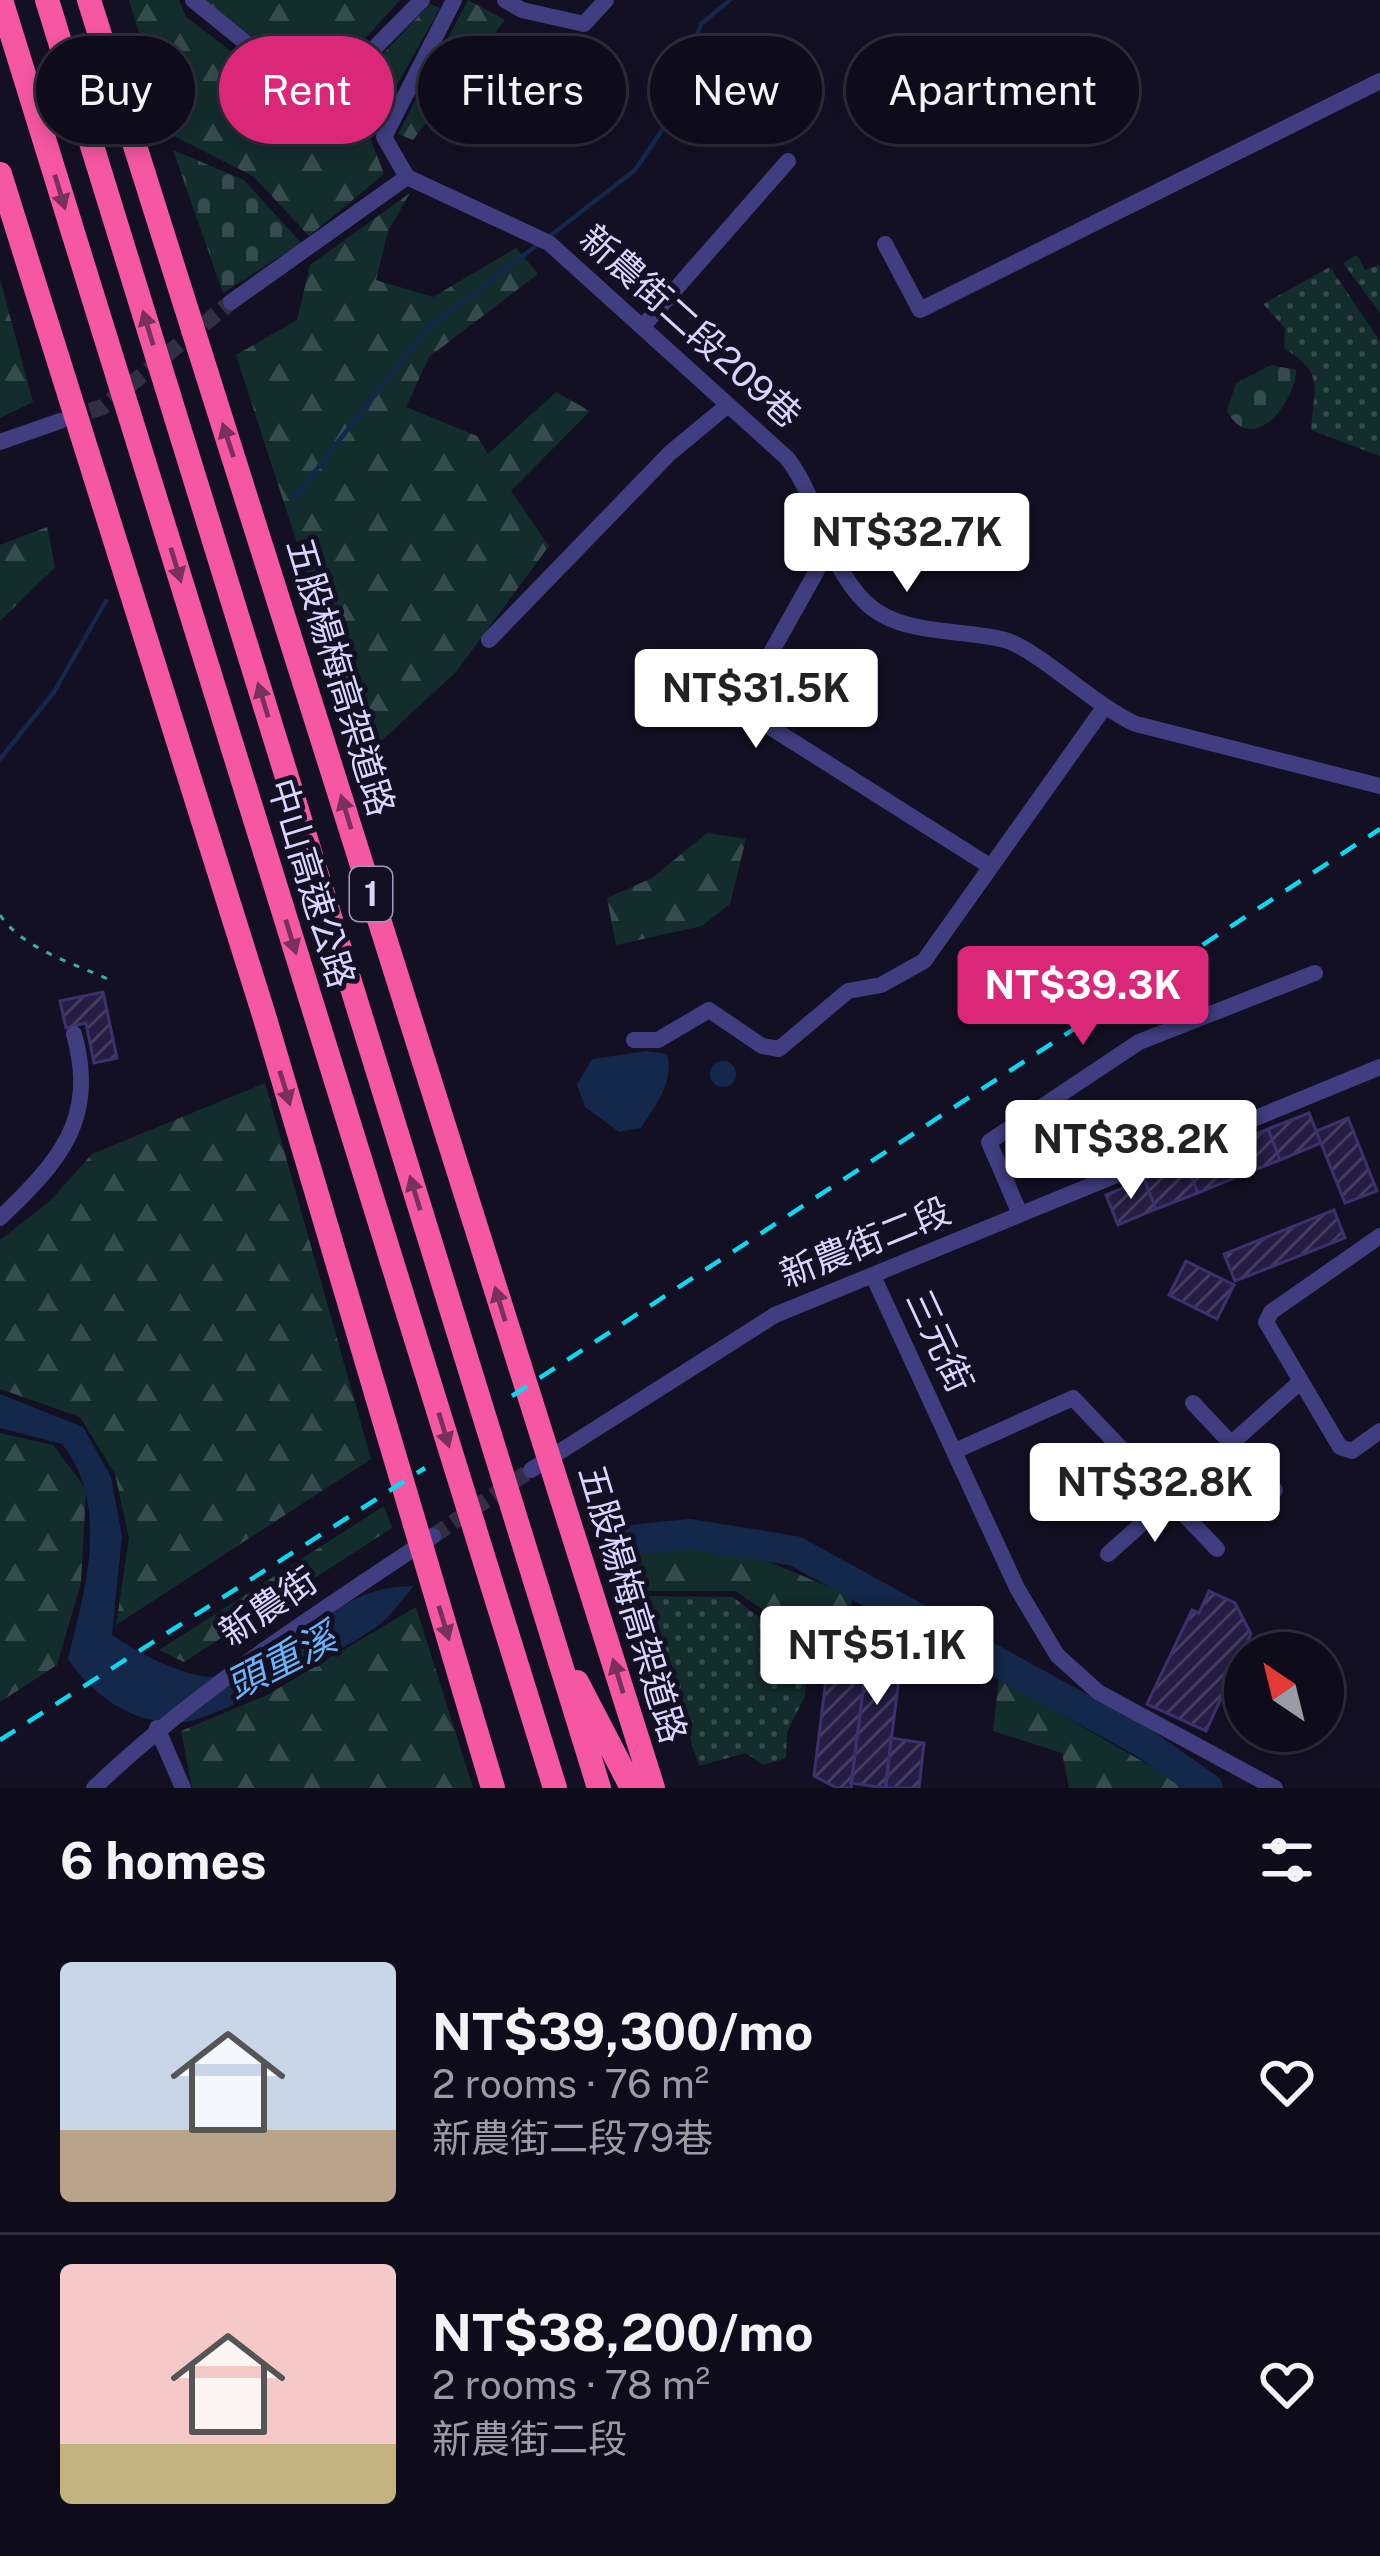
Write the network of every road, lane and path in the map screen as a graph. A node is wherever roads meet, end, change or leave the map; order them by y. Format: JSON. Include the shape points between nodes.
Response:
{"nodes":[{"id":1,"x":1,"y":0,"type":"edge"},
{"id":2,"x":47,"y":0,"type":"edge"},
{"id":3,"x":89,"y":0,"type":"edge"},
{"id":4,"x":193,"y":0,"type":"edge"},
{"id":5,"x":422,"y":0,"type":"edge"},
{"id":6,"x":454,"y":0,"type":"edge"},
{"id":7,"x":505,"y":0,"type":"edge"},
{"id":8,"x":606,"y":0,"type":"edge"},
{"id":9,"x":1380,"y":81,"type":"edge"},
{"id":10,"x":788,"y":161,"type":"dead end"},
{"id":11,"x":0,"y":175,"type":"edge"},
{"id":12,"x":406,"y":177,"type":"junction"},
{"id":13,"x":885,"y":244,"type":"dead end"},
{"id":14,"x":231,"y":302,"type":"tunnel mouth"},
{"id":15,"x":644,"y":325,"type":"junction"},
{"id":16,"x":728,"y":405,"type":"junction"},
{"id":17,"x":60,"y":421,"type":"tunnel mouth"},
{"id":18,"x":0,"y":442,"type":"edge"},
{"id":19,"x":829,"y":549,"type":"junction"},
{"id":20,"x":489,"y":640,"type":"dead end"},
{"id":21,"x":1103,"y":709,"type":"junction"},
{"id":22,"x":1380,"y":786,"type":"edge"},
{"id":23,"x":988,"y":865,"type":"junction"},
{"id":24,"x":0,"y":915,"type":"edge"},
{"id":25,"x":1315,"y":974,"type":"dead end"},
{"id":26,"x":110,"y":980,"type":"dead end"},
{"id":27,"x":74,"y":1034,"type":"dead end"},
{"id":28,"x":634,"y":1040,"type":"dead end"},
{"id":29,"x":1380,"y":1067,"type":"edge"},
{"id":30,"x":1021,"y":1214,"type":"junction"},
{"id":31,"x":0,"y":1218,"type":"edge"},
{"id":32,"x":1380,"y":1236,"type":"edge"},
{"id":33,"x":873,"y":1276,"type":"junction"},
{"id":34,"x":1300,"y":1382,"type":"junction"},
{"id":35,"x":1193,"y":1403,"type":"dead end"},
{"id":36,"x":1380,"y":1431,"type":"edge"},
{"id":37,"x":1227,"y":1444,"type":"junction"},
{"id":38,"x":955,"y":1451,"type":"junction"},
{"id":39,"x":531,"y":1470,"type":"tunnel mouth"},
{"id":40,"x":1275,"y":1490,"type":"dead end"},
{"id":41,"x":1166,"y":1497,"type":"junction"},
{"id":42,"x":433,"y":1536,"type":"tunnel mouth"},
{"id":43,"x":1217,"y":1549,"type":"dead end"},
{"id":44,"x":1108,"y":1554,"type":"dead end"},
{"id":45,"x":549,"y":1626,"type":"junction"},
{"id":46,"x":158,"y":1726,"type":"junction"},
{"id":47,"x":94,"y":1788,"type":"edge"},
{"id":48,"x":183,"y":1788,"type":"edge"},
{"id":49,"x":493,"y":1788,"type":"edge"},
{"id":50,"x":552,"y":1788,"type":"edge"},
{"id":51,"x":599,"y":1788,"type":"edge"},
{"id":52,"x":632,"y":1788,"type":"edge"},
{"id":53,"x":653,"y":1788,"type":"edge"},
{"id":54,"x":1275,"y":1788,"type":"edge"}],
"edges":[{"from":1,"to":50,"type":"highway","name":"中山高速公路","one_way":true},
{"from":45,"to":2,"type":"highway","name":"中山高速公路","number":"1","one_way":true},
{"from":53,"to":3,"type":"highway","name":"五股楊梅高架道路","number":"1","one_way":true},
{"from":4,"to":5,"type":"street","via":[[320,103]]},
{"from":6,"to":12,"type":"street","via":[[384,137]]},
{"from":7,"to":8,"type":"street","via":[[584,24]]},
{"from":9,"to":13,"type":"street","via":[[920,310]]},
{"from":10,"to":15,"type":"street"},
{"from":11,"to":49,"type":"highway","one_way":true,"via":[[263,1012]]},
{"from":12,"to":14,"type":"street"},
{"from":12,"to":15,"type":"street","name":"新農街二段209巷","via":[[541,239]]},
{"from":15,"to":16,"type":"street","name":"新農街二段209巷"},
{"from":16,"to":19,"type":"street","name":"新農街二段209巷","via":[[803,479]]},
{"from":16,"to":20,"type":"street","via":[[670,453]]},
{"from":17,"to":18,"type":"street"},
{"from":19,"to":21,"type":"street","name":"新農街二段209巷","via":[[870,608],[938,631],[1009,640]]},
{"from":19,"to":23,"type":"street","via":[[740,708]]},
{"from":21,"to":22,"type":"street","name":"新農街二段209巷","via":[[1186,739]]},
{"from":21,"to":23,"type":"street"},
{"from":23,"to":28,"type":"street","via":[[924,962],[848,992],[779,1049],[710,1010],[658,1040]]},
{"from":24,"to":26,"type":"path","via":[[9,929]]},
{"from":25,"to":30,"type":"street","via":[[1139,1042],[989,1142]]},
{"from":27,"to":31,"type":"street","via":[[83,1103],[52,1168]]},
{"from":29,"to":30,"type":"street","name":"新農街二段"},
{"from":30,"to":33,"type":"street","name":"新農街二段"},
{"from":32,"to":34,"type":"street","via":[[1271,1312],[1266,1322]]},
{"from":33,"to":38,"type":"street","name":"三元街"},
{"from":33,"to":39,"type":"street","name":"新農街二段","via":[[775,1315]]},
{"from":34,"to":36,"type":"street","via":[[1340,1447],[1352,1450]]},
{"from":34,"to":37,"type":"street"},
{"from":35,"to":37,"type":"street"},
{"from":37,"to":40,"type":"street"},
{"from":37,"to":41,"type":"street"},
{"from":38,"to":41,"type":"street","via":[[1072,1398]]},
{"from":38,"to":54,"type":"street","name":"三元街","via":[[1036,1623],[1080,1680]]},
{"from":41,"to":43,"type":"street"},
{"from":41,"to":44,"type":"street"},
{"from":42,"to":46,"type":"street","name":"新農街"},
{"from":45,"to":51,"type":"highway","name":"中山高速公路","number":"1"},
{"from":45,"to":52,"type":"highway"},
{"from":46,"to":47,"type":"street","name":"新農街"},
{"from":46,"to":48,"type":"street"}]}
